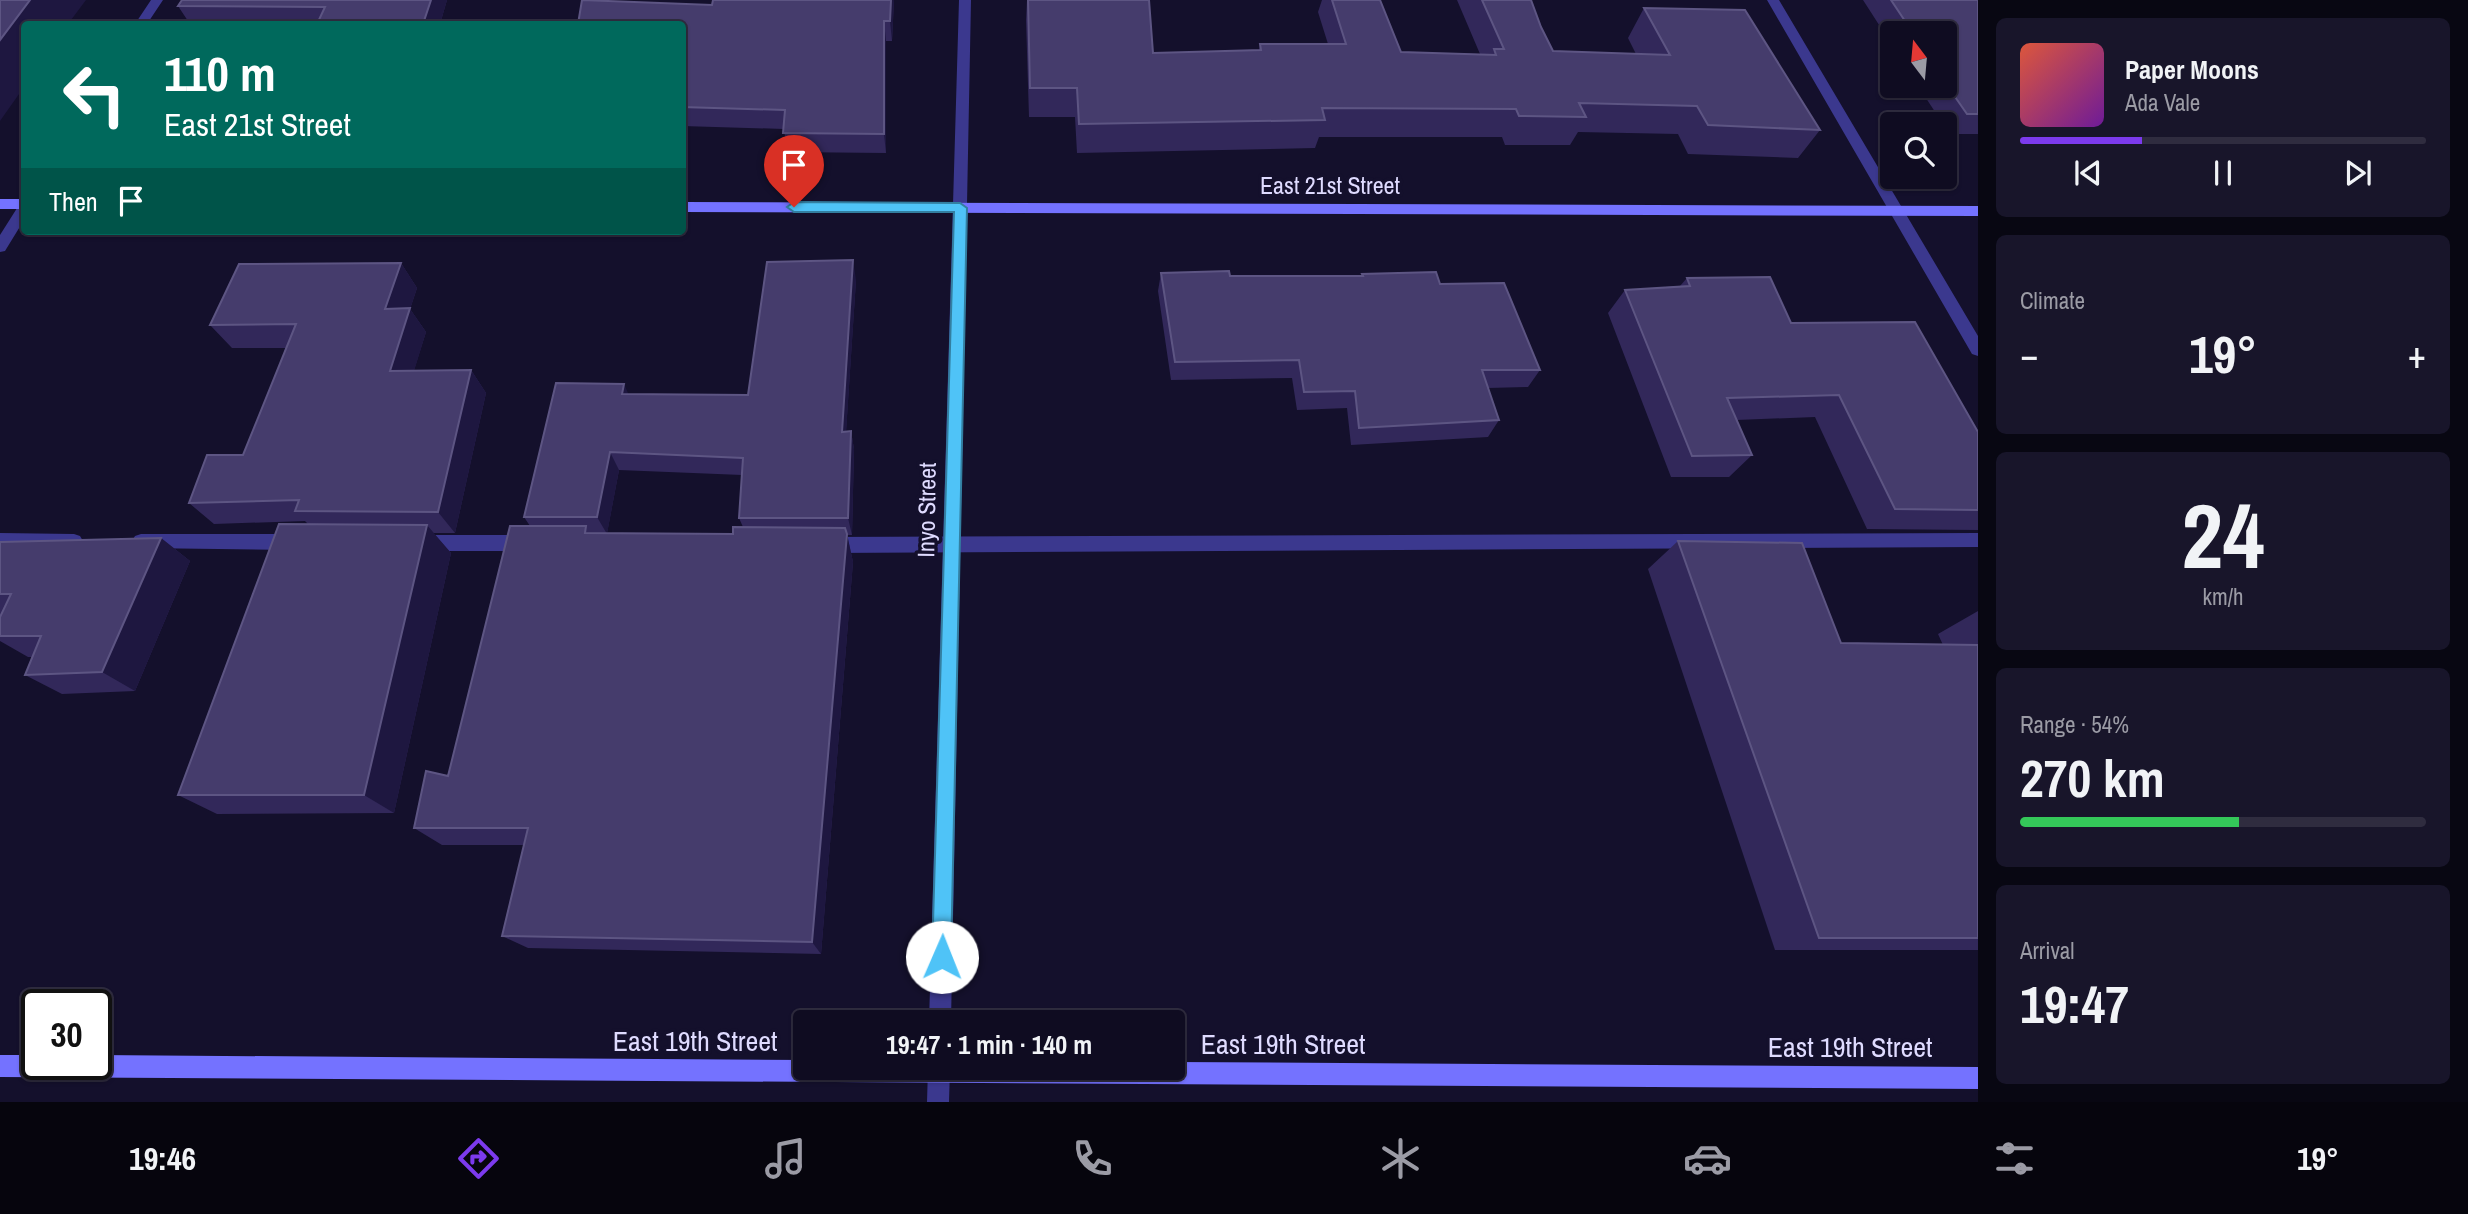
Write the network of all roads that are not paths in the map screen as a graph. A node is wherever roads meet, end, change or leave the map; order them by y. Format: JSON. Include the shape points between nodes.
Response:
{"nodes":[{"id":1,"x":157,"y":0,"type":"edge"},
{"id":2,"x":965,"y":0,"type":"edge"},
{"id":3,"x":1773,"y":0,"type":"edge"},
{"id":4,"x":143,"y":21,"type":"edge"},
{"id":5,"x":0,"y":204,"type":"edge"},
{"id":6,"x":21,"y":206,"type":"edge"},
{"id":7,"x":686,"y":207,"type":"edge"},
{"id":8,"x":960,"y":208,"type":"junction"},
{"id":9,"x":21,"y":211,"type":"edge"},
{"id":10,"x":1897,"y":211,"type":"junction"},
{"id":11,"x":1978,"y":211,"type":"edge"},
{"id":12,"x":0,"y":247,"type":"edge"},
{"id":13,"x":1978,"y":350,"type":"edge"},
{"id":14,"x":0,"y":540,"type":"edge"},
{"id":15,"x":1978,"y":540,"type":"edge"},
{"id":16,"x":98,"y":541,"type":"edge"},
{"id":17,"x":126,"y":541,"type":"edge"},
{"id":18,"x":308,"y":542,"type":"edge"},
{"id":19,"x":406,"y":542,"type":"edge"},
{"id":20,"x":546,"y":543,"type":"edge"},
{"id":21,"x":812,"y":545,"type":"edge"},
{"id":22,"x":952,"y":546,"type":"junction"},
{"id":23,"x":940,"y":1010,"type":"edge"},
{"id":24,"x":0,"y":1066,"type":"edge"},
{"id":25,"x":793,"y":1069,"type":"edge"},
{"id":26,"x":1185,"y":1072,"type":"edge"},
{"id":27,"x":1978,"y":1078,"type":"edge"},
{"id":28,"x":939,"y":1080,"type":"edge"},
{"id":29,"x":938,"y":1102,"type":"edge"}],
"edges":[{"from":1,"to":4,"type":"street"},
{"from":2,"to":8,"type":"street","name":"Inyo Street"},
{"from":3,"to":10,"type":"street"},
{"from":5,"to":6,"type":"street"},
{"from":7,"to":8,"type":"street","name":"East 21st Street"},
{"from":8,"to":10,"type":"street","name":"East 21st Street"},
{"from":8,"to":22,"type":"street","name":"Inyo Street"},
{"from":9,"to":12,"type":"street"},
{"from":10,"to":11,"type":"street","name":"East 21st Street"},
{"from":10,"to":13,"type":"street"},
{"from":14,"to":16,"type":"street"},
{"from":15,"to":22,"type":"street"},
{"from":17,"to":18,"type":"street"},
{"from":19,"to":20,"type":"street"},
{"from":21,"to":22,"type":"street"},
{"from":22,"to":23,"type":"street","name":"Inyo Street"},
{"from":24,"to":25,"type":"street","name":"East 19th Street"},
{"from":26,"to":27,"type":"street","name":"East 19th Street"},
{"from":28,"to":29,"type":"street"}]}
